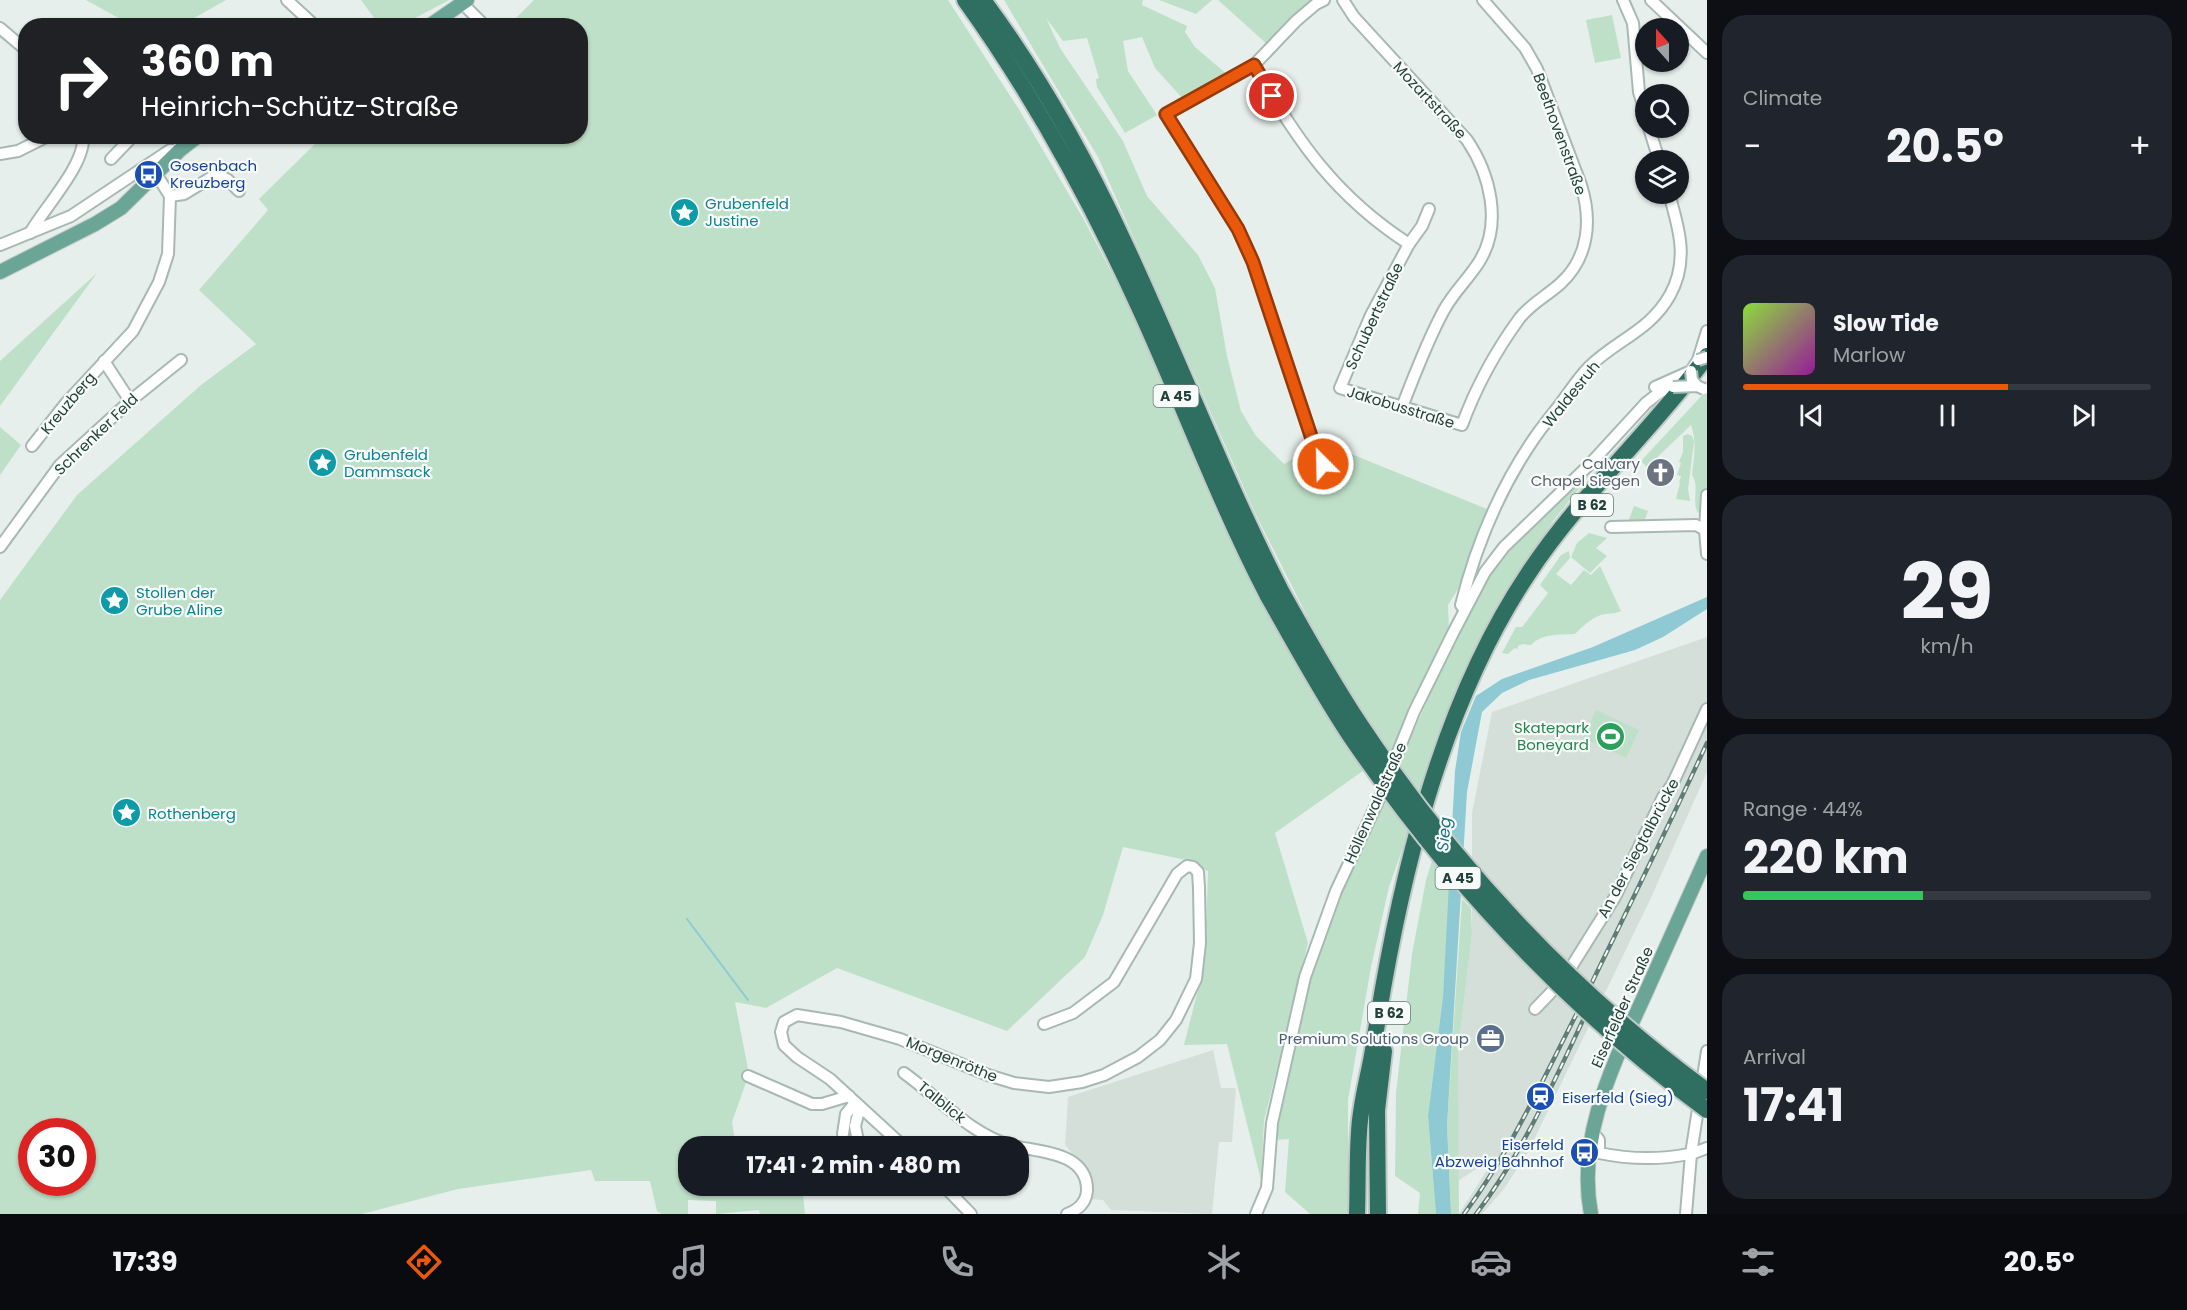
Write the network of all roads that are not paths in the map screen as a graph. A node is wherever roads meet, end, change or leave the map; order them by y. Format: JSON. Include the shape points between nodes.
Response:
{"nodes":[{"id":1,"x":287,"y":0,"type":"edge"},
{"id":2,"x":965,"y":0,"type":"edge"},
{"id":3,"x":1324,"y":0,"type":"edge"},
{"id":4,"x":1343,"y":0,"type":"edge"},
{"id":5,"x":1483,"y":0,"type":"edge"},
{"id":6,"x":1623,"y":0,"type":"edge"},
{"id":7,"x":1651,"y":0,"type":"edge"},
{"id":8,"x":465,"y":2,"type":"edge"},
{"id":9,"x":987,"y":5,"type":"edge"},
{"id":10,"x":306,"y":18,"type":"edge"},
{"id":11,"x":441,"y":18,"type":"edge"},
{"id":12,"x":478,"y":18,"type":"edge"},
{"id":13,"x":0,"y":27,"type":"edge"},
{"id":14,"x":18,"y":43,"type":"edge"},
{"id":15,"x":1707,"y":53,"type":"edge"},
{"id":16,"x":1254,"y":65,"type":"junction"},
{"id":17,"x":1638,"y":84,"type":"edge"},
{"id":18,"x":32,"y":144,"type":"edge"},
{"id":19,"x":83,"y":144,"type":"edge"},
{"id":20,"x":125,"y":144,"type":"edge"},
{"id":21,"x":179,"y":144,"type":"edge"},
{"id":22,"x":180,"y":144,"type":"edge"},
{"id":23,"x":0,"y":154,"type":"edge"},
{"id":24,"x":111,"y":159,"type":"dead end"},
{"id":25,"x":156,"y":174,"type":"junction"},
{"id":26,"x":239,"y":190,"type":"dead end"},
{"id":27,"x":170,"y":196,"type":"junction"},
{"id":28,"x":1672,"y":204,"type":"edge"},
{"id":29,"x":1429,"y":209,"type":"dead end"},
{"id":30,"x":30,"y":232,"type":"junction"},
{"id":31,"x":1409,"y":244,"type":"junction"},
{"id":32,"x":0,"y":245,"type":"edge"},
{"id":33,"x":0,"y":272,"type":"edge"},
{"id":34,"x":1707,"y":331,"type":"edge"},
{"id":35,"x":1703,"y":357,"type":"edge"},
{"id":36,"x":181,"y":360,"type":"dead end"},
{"id":37,"x":104,"y":361,"type":"junction"},
{"id":38,"x":1700,"y":383,"type":"edge"},
{"id":39,"x":1340,"y":388,"type":"joint"},
{"id":40,"x":130,"y":401,"type":"junction"},
{"id":41,"x":1402,"y":407,"type":"junction"},
{"id":42,"x":1462,"y":425,"type":"joint"},
{"id":43,"x":32,"y":446,"type":"dead end"},
{"id":44,"x":1605,"y":446,"type":"junction"},
{"id":45,"x":1323,"y":464,"type":"dead end"},
{"id":46,"x":1707,"y":495,"type":"edge"},
{"id":47,"x":1611,"y":527,"type":"dead end"},
{"id":48,"x":1705,"y":530,"type":"junction"},
{"id":49,"x":0,"y":547,"type":"edge"},
{"id":50,"x":1707,"y":554,"type":"edge"},
{"id":51,"x":1274,"y":593,"type":"junction"},
{"id":52,"x":1465,"y":610,"type":"junction"},
{"id":53,"x":1492,"y":646,"type":"junction"},
{"id":54,"x":1707,"y":709,"type":"edge"},
{"id":55,"x":1429,"y":814,"type":"junction"},
{"id":56,"x":1707,"y":856,"type":"edge"},
{"id":57,"x":1535,"y":1009,"type":"dead end"},
{"id":58,"x":1044,"y":1024,"type":"dead end"},
{"id":59,"x":1707,"y":1051,"type":"edge"},
{"id":60,"x":1370,"y":1069,"type":"junction"},
{"id":61,"x":904,"y":1073,"type":"dead end"},
{"id":62,"x":748,"y":1076,"type":"dead end"},
{"id":63,"x":1707,"y":1091,"type":"edge"},
{"id":64,"x":855,"y":1102,"type":"junction"},
{"id":65,"x":1707,"y":1110,"type":"edge"},
{"id":66,"x":1592,"y":1131,"type":"junction"},
{"id":67,"x":843,"y":1134,"type":"dead end"},
{"id":68,"x":857,"y":1136,"type":"edge"},
{"id":69,"x":892,"y":1136,"type":"edge"},
{"id":70,"x":987,"y":1136,"type":"edge"},
{"id":71,"x":1707,"y":1148,"type":"edge"},
{"id":72,"x":1029,"y":1149,"type":"edge"},
{"id":73,"x":1691,"y":1154,"type":"junction"},
{"id":74,"x":954,"y":1196,"type":"edge"},
{"id":75,"x":1376,"y":1213,"type":"edge"},
{"id":76,"x":971,"y":1214,"type":"edge"},
{"id":77,"x":1067,"y":1214,"type":"edge"},
{"id":78,"x":1256,"y":1214,"type":"edge"},
{"id":79,"x":1358,"y":1214,"type":"edge"},
{"id":80,"x":1591,"y":1214,"type":"edge"},
{"id":81,"x":1686,"y":1214,"type":"edge"}],
"edges":[{"from":1,"to":10,"type":"street"},
{"from":2,"to":51,"type":"highway","number":"A 45","via":[[1028,92],[1085,195],[1140,309],[1225,508]]},
{"from":3,"to":16,"type":"street","via":[[1296,21]]},
{"from":4,"to":41,"type":"street","name":"Mozartstraße","via":[[1354,17],[1467,140],[1485,174],[1491,198],[1492,220],[1484,252],[1429,338]]},
{"from":5,"to":42,"type":"street","name":"Beethovenstraße","via":[[1525,48],[1537,69],[1582,190],[1587,226],[1585,242],[1571,272],[1528,309],[1500,346],[1473,395]]},
{"from":6,"to":17,"type":"street","via":[[1633,23]]},
{"from":7,"to":15,"type":"street"},
{"from":8,"to":11,"type":"main road"},
{"from":8,"to":12,"type":"street"},
{"from":9,"to":51,"type":"highway","number":"A 45","via":[[1041,87],[1105,201]]},
{"from":13,"to":14,"type":"street"},
{"from":16,"to":31,"type":"street","name":"Schubertstraße","via":[[1281,112],[1323,171],[1373,220]]},
{"from":16,"to":45,"type":"street","via":[[1166,114],[1238,229],[1253,262]]},
{"from":18,"to":23,"type":"street"},
{"from":19,"to":30,"type":"street","via":[[66,181]]},
{"from":20,"to":24,"type":"street"},
{"from":21,"to":30,"type":"street","via":[[71,216]]},
{"from":22,"to":25,"type":"main road"},
{"from":25,"to":27,"type":"street"},
{"from":25,"to":33,"type":"main road","via":[[121,208]]},
{"from":26,"to":27,"type":"street","via":[[217,174],[184,194]]},
{"from":27,"to":37,"type":"street","name":"Kreuzberg","via":[[168,254],[159,282],[133,330]]},
{"from":28,"to":52,"type":"street","name":"Waldesruh","via":[[1682,250],[1671,293],[1641,329],[1588,368],[1531,443],[1487,527],[1468,576],[1461,605]]},
{"from":29,"to":31,"type":"street","name":"Schubertstraße"},
{"from":30,"to":32,"type":"street"},
{"from":31,"to":39,"type":"street","name":"Schubertstraße","via":[[1371,315]]},
{"from":34,"to":35,"type":"street"},
{"from":35,"to":38,"type":"street","bridge":true},
{"from":35,"to":53,"type":"highway","number":"B 62","via":[[1673,399],[1546,547],[1506,608]]},
{"from":36,"to":40,"type":"street","name":"Schrenker Feld"},
{"from":37,"to":40,"type":"street","name":"Kreuzberg"},
{"from":37,"to":43,"type":"street","name":"Kreuzberg"},
{"from":38,"to":44,"type":"street","name":"Höllenwaldstraße","bridge":true,"via":[[1660,392]]},
{"from":38,"to":44,"type":"street","name":"Höllenwaldstraße","via":[[1656,387],[1630,409]]},
{"from":38,"to":53,"type":"highway","number":"B 62","via":[[1568,534]]},
{"from":39,"to":41,"type":"street","name":"Jakobusstraße"},
{"from":40,"to":49,"type":"street","name":"Schrenker Feld","via":[[60,465]]},
{"from":41,"to":42,"type":"street","name":"Jakobusstraße"},
{"from":44,"to":52,"type":"street","name":"Höllenwaldstraße","via":[[1503,547]]},
{"from":46,"to":48,"type":"street"},
{"from":47,"to":48,"type":"street","via":[[1696,525]]},
{"from":48,"to":50,"type":"street"},
{"from":51,"to":63,"type":"highway","number":"A 45","bridge":true,"via":[[1408,792],[1510,915],[1626,1026]]},
{"from":51,"to":65,"type":"highway","number":"A 45","bridge":true,"via":[[1307,667],[1350,736],[1447,865],[1557,984]]},
{"from":52,"to":78,"type":"street","name":"Höllenwaldstraße","via":[[1414,712],[1336,891],[1308,968],[1272,1123],[1267,1188]]},
{"from":53,"to":55,"type":"highway","number":"B 62","via":[[1451,729]]},
{"from":54,"to":57,"type":"street","name":"An der Siegtalbrücke","via":[[1615,897],[1563,980]]},
{"from":55,"to":60,"type":"highway","number":"B 62","via":[[1410,858]]},
{"from":55,"to":75,"type":"highway","number":"B 62","via":[[1391,1002],[1377,1110]]},
{"from":56,"to":66,"type":"main road","name":"Eiserfelder Straße","via":[[1612,1069]]},
{"from":58,"to":64,"type":"street","name":"Morgenröthe","via":[[1073,1013],[1114,982],[1177,874],[1187,866],[1193,867],[1198,872],[1196,979],[1176,1020],[1160,1040],[1138,1057],[1099,1077],[1049,1087],[988,1075],[900,1039],[842,1022],[797,1015],[784,1022],[784,1045]]},
{"from":59,"to":73,"type":"street"},
{"from":60,"to":75,"type":"highway","number":"B 62","via":[[1369,1150]]},
{"from":60,"to":79,"type":"highway","number":"B 62","via":[[1359,1131]]},
{"from":61,"to":70,"type":"street","name":"Talblick"},
{"from":62,"to":64,"type":"street","via":[[812,1104]]},
{"from":64,"to":67,"type":"street","via":[[846,1114]]},
{"from":64,"to":68,"type":"street"},
{"from":64,"to":69,"type":"street"},
{"from":66,"to":73,"type":"street","via":[[1599,1140],[1599,1153],[1638,1159]]},
{"from":66,"to":80,"type":"main road","name":"Eiserfelder Straße","via":[[1588,1179]]},
{"from":71,"to":73,"type":"street"},
{"from":72,"to":77,"type":"street","via":[[1061,1155],[1078,1167],[1087,1187],[1086,1198],[1078,1209]]},
{"from":73,"to":81,"type":"street"},
{"from":74,"to":76,"type":"street"}]}
